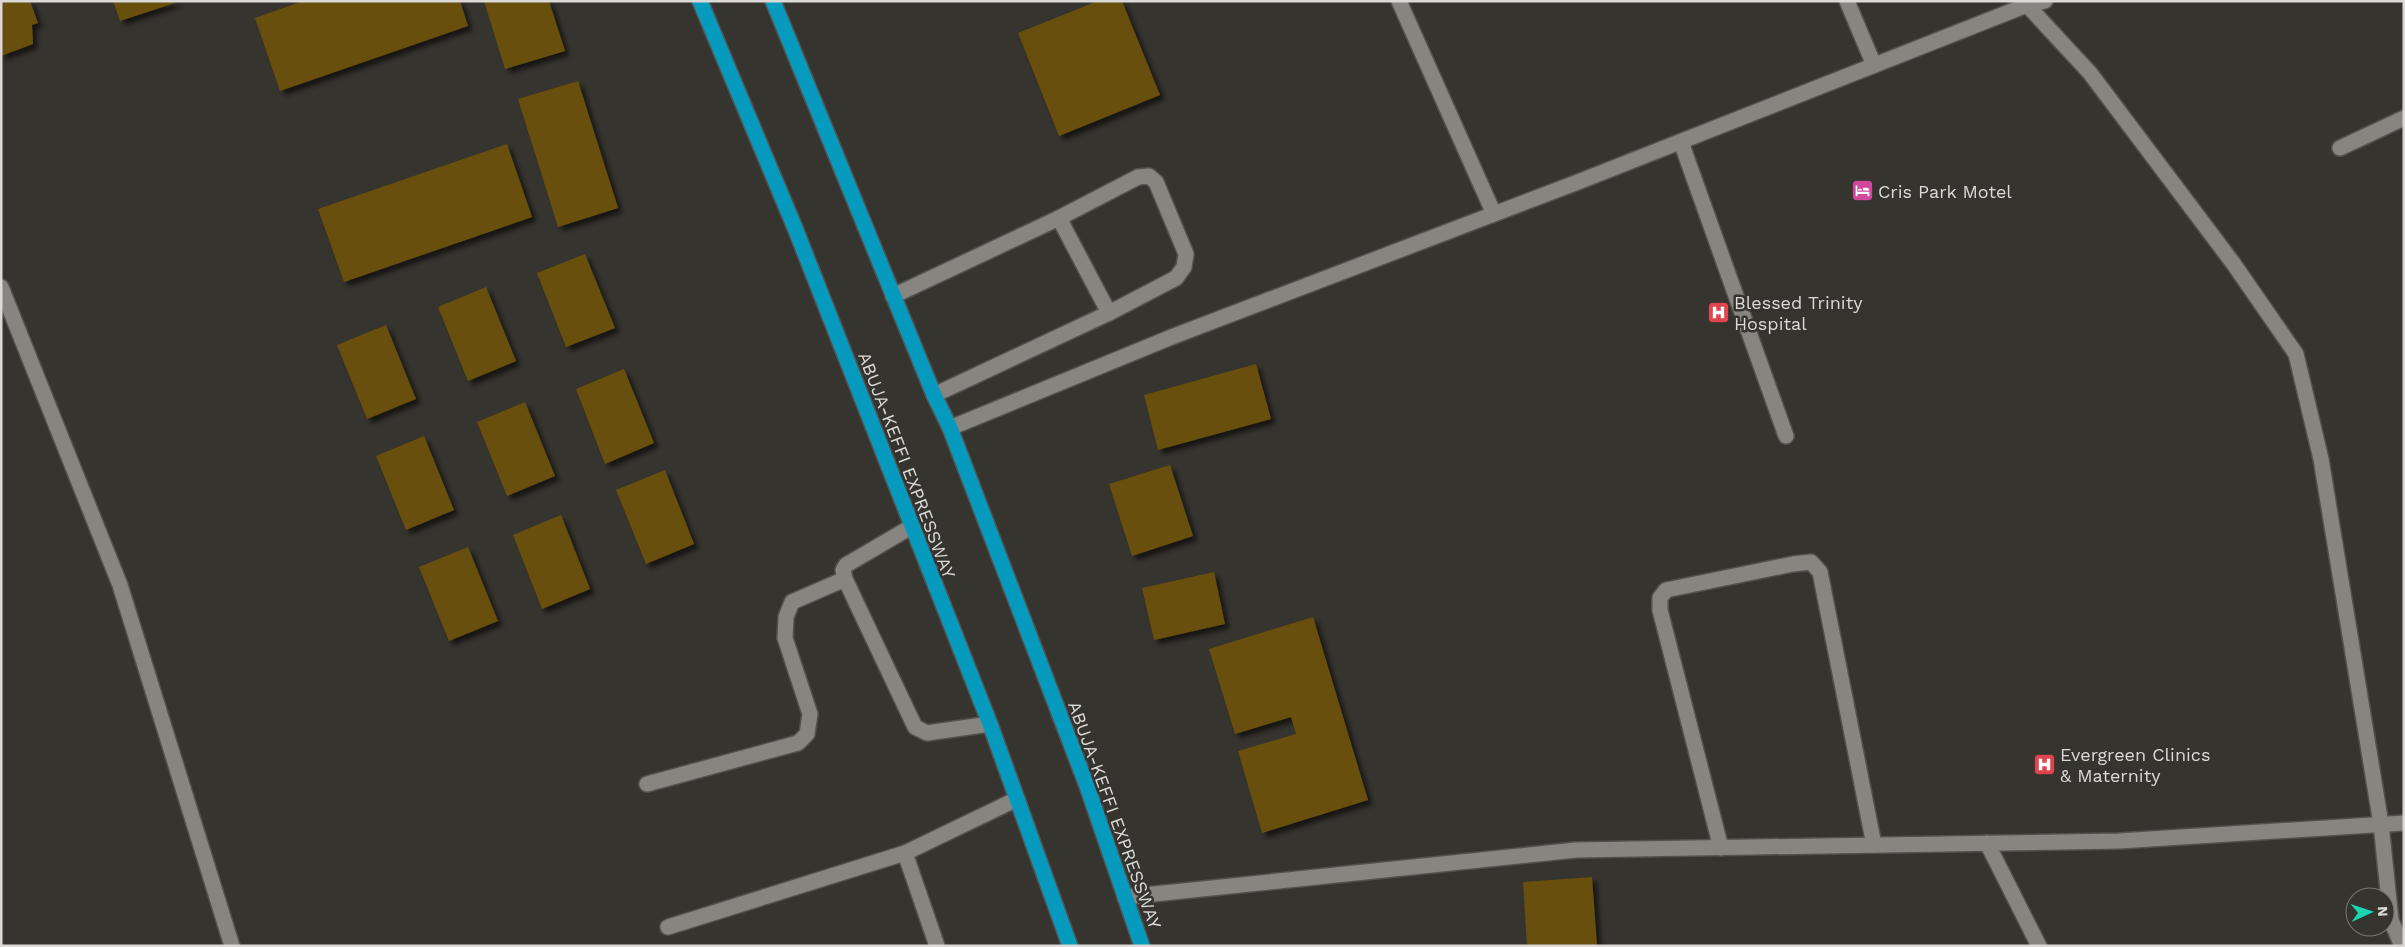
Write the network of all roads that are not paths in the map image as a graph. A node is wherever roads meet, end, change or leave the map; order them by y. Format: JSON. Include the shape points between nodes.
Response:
{"nodes":[{"id":1,"x":700,"y":1,"type":"edge"},
{"id":2,"x":773,"y":1,"type":"edge"},
{"id":3,"x":1399,"y":1,"type":"edge"},
{"id":4,"x":1847,"y":1,"type":"edge"},
{"id":5,"x":2045,"y":1,"type":"edge"},
{"id":6,"x":2027,"y":5,"type":"junction"},
{"id":7,"x":1874,"y":65,"type":"junction"},
{"id":8,"x":2404,"y":118,"type":"edge"},
{"id":9,"x":1681,"y":142,"type":"junction"},
{"id":10,"x":2340,"y":148,"type":"dead end"},
{"id":11,"x":1494,"y":214,"type":"junction"},
{"id":12,"x":1060,"y":218,"type":"junction"},
{"id":13,"x":1,"y":287,"type":"edge"},
{"id":14,"x":893,"y":296,"type":"junction"},
{"id":15,"x":1109,"y":313,"type":"junction"},
{"id":16,"x":934,"y":395,"type":"junction"},
{"id":17,"x":950,"y":428,"type":"junction"},
{"id":18,"x":1786,"y":436,"type":"dead end"},
{"id":19,"x":911,"y":527,"type":"junction"},
{"id":20,"x":844,"y":579,"type":"junction"},
{"id":21,"x":990,"y":724,"type":"junction"},
{"id":22,"x":647,"y":784,"type":"dead end"},
{"id":23,"x":1017,"y":799,"type":"junction"},
{"id":24,"x":2404,"y":823,"type":"edge"},
{"id":25,"x":2381,"y":824,"type":"junction"},
{"id":26,"x":1987,"y":843,"type":"junction"},
{"id":27,"x":1874,"y":845,"type":"junction"},
{"id":28,"x":1721,"y":848,"type":"junction"},
{"id":29,"x":905,"y":853,"type":"junction"},
{"id":30,"x":1125,"y":897,"type":"junction"},
{"id":31,"x":668,"y":926,"type":"dead end"},
{"id":32,"x":232,"y":946,"type":"edge"},
{"id":33,"x":937,"y":946,"type":"edge"},
{"id":34,"x":1070,"y":946,"type":"edge"},
{"id":35,"x":1142,"y":946,"type":"edge"},
{"id":36,"x":2039,"y":946,"type":"edge"},
{"id":37,"x":2402,"y":946,"type":"edge"}],
"edges":[{"from":1,"to":19,"type":"highway","name":"ABUJA-KEFFI EXPRESSWAY","via":[[798,237]]},
{"from":2,"to":14,"type":"highway","name":"ABUJA-KEFFI EXPRESSWAY"},
{"from":3,"to":11,"type":"street"},
{"from":4,"to":7,"type":"street"},
{"from":5,"to":6,"type":"street"},
{"from":6,"to":7,"type":"street"},
{"from":6,"to":25,"type":"street","via":[[2090,73],[2233,263],[2296,354],[2321,459]]},
{"from":7,"to":9,"type":"street"},
{"from":8,"to":10,"type":"street"},
{"from":9,"to":11,"type":"street"},
{"from":9,"to":18,"type":"street"},
{"from":11,"to":17,"type":"street","via":[[1174,336]]},
{"from":12,"to":14,"type":"street"},
{"from":12,"to":15,"type":"street"},
{"from":12,"to":15,"type":"street","via":[[1138,177],[1149,176],[1156,182],[1186,254],[1184,267],[1176,278]]},
{"from":13,"to":32,"type":"street","via":[[120,585]]},
{"from":14,"to":16,"type":"highway","name":"ABUJA-KEFFI EXPRESSWAY"},
{"from":15,"to":16,"type":"street"},
{"from":16,"to":17,"type":"highway","name":"ABUJA-KEFFI EXPRESSWAY"},
{"from":17,"to":30,"type":"highway","name":"ABUJA-KEFFI EXPRESSWAY","via":[[1087,786]]},
{"from":19,"to":20,"type":"street","via":[[846,565]]},
{"from":19,"to":21,"type":"highway","name":"ABUJA-KEFFI EXPRESSWAY"},
{"from":20,"to":21,"type":"street","via":[[915,727],[927,733]]},
{"from":20,"to":22,"type":"street","via":[[792,602],[786,617],[785,638],[810,714],[807,734],[798,743]]},
{"from":21,"to":23,"type":"highway","name":"ABUJA-KEFFI EXPRESSWAY"},
{"from":23,"to":29,"type":"street"},
{"from":23,"to":34,"type":"highway","name":"ABUJA-KEFFI EXPRESSWAY"},
{"from":24,"to":25,"type":"street"},
{"from":25,"to":26,"type":"street","via":[[2120,841]]},
{"from":25,"to":37,"type":"street","via":[[2391,920]]},
{"from":26,"to":27,"type":"street"},
{"from":26,"to":36,"type":"street"},
{"from":27,"to":28,"type":"street"},
{"from":27,"to":28,"type":"street","via":[[1820,572],[1811,562],[1666,590],[1660,598],[1660,610]]},
{"from":28,"to":30,"type":"street","via":[[1576,850]]},
{"from":29,"to":31,"type":"street"},
{"from":29,"to":33,"type":"street"},
{"from":30,"to":35,"type":"highway","name":"ABUJA-KEFFI EXPRESSWAY"}]}
